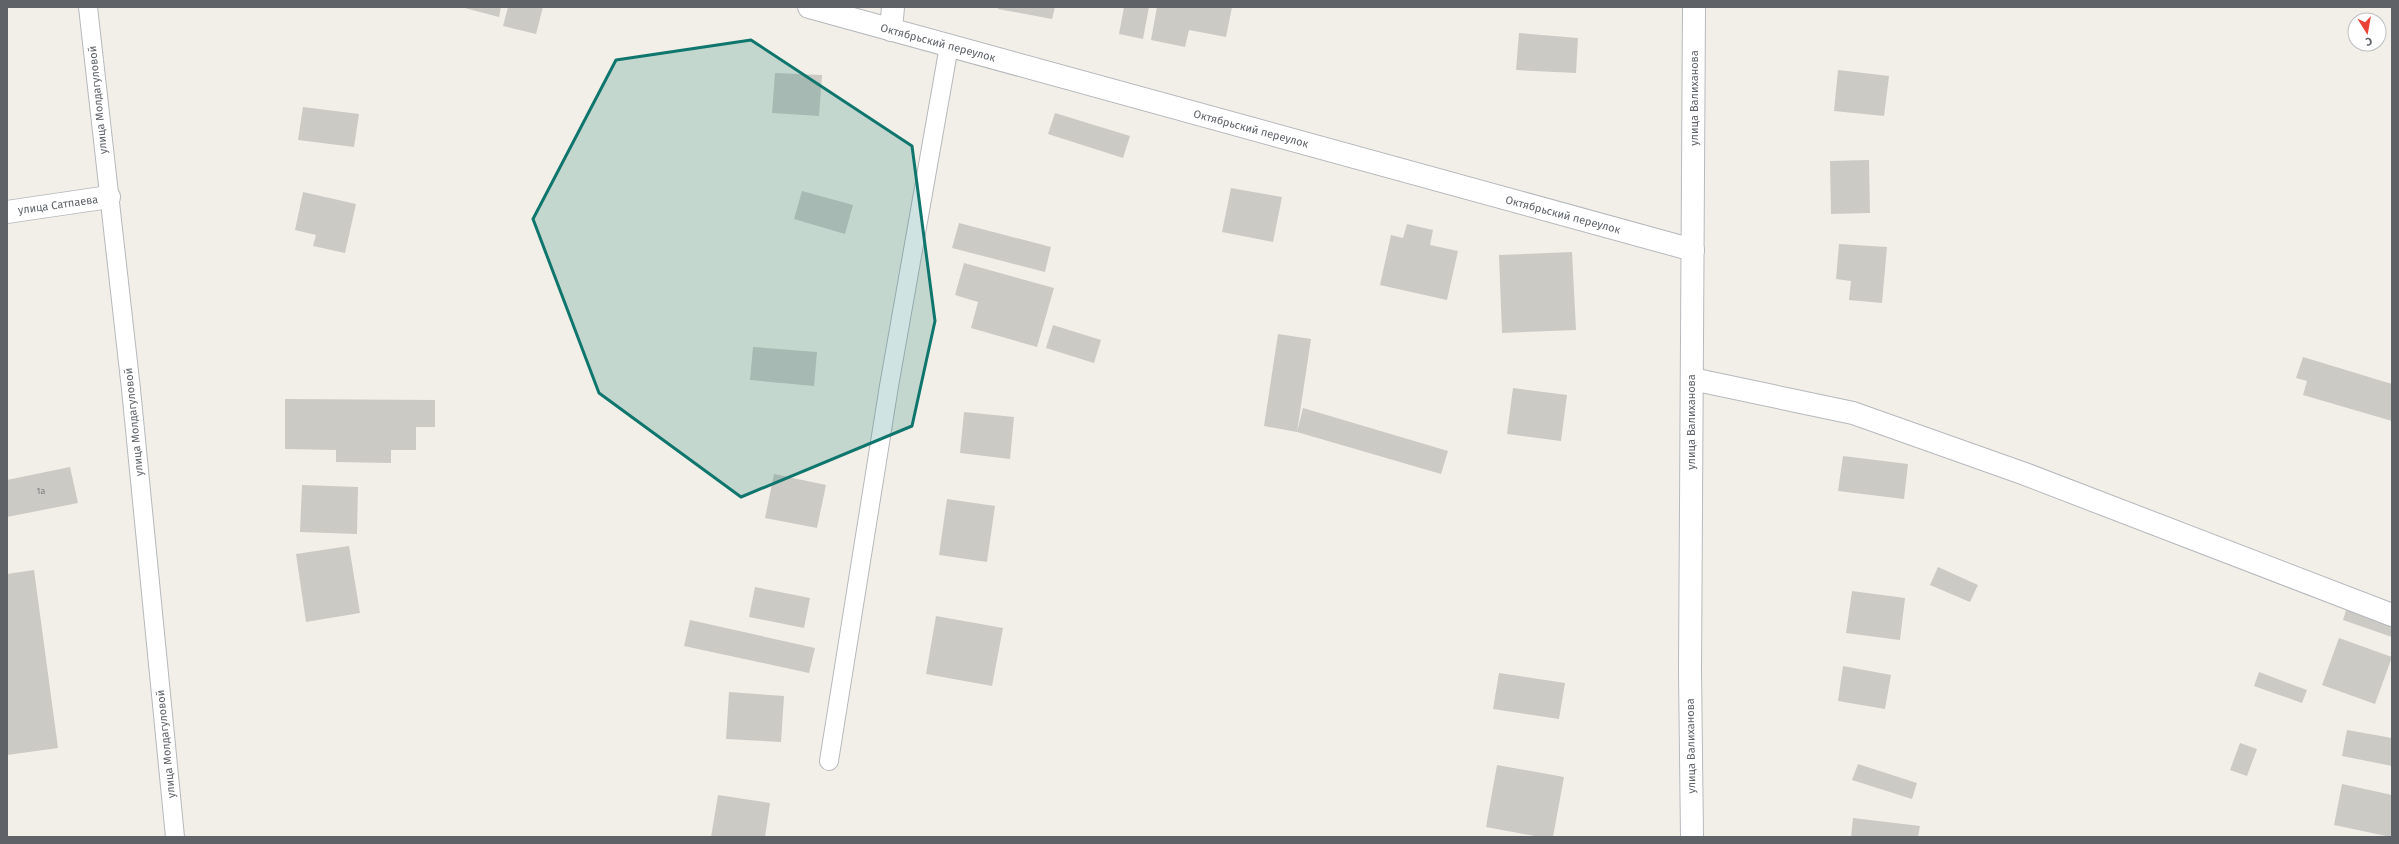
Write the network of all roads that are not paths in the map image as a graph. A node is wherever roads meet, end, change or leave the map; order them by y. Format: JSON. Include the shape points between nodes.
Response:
{"nodes":[{"id":1,"x":88,"y":7,"type":"edge"},
{"id":2,"x":809,"y":7,"type":"edge"},
{"id":3,"x":893,"y":7,"type":"edge"},
{"id":4,"x":1694,"y":7,"type":"edge"},
{"id":5,"x":891,"y":30,"type":"junction"},
{"id":6,"x":949,"y":46,"type":"junction"},
{"id":7,"x":109,"y":197,"type":"junction"},
{"id":8,"x":7,"y":212,"type":"edge"},
{"id":9,"x":1693,"y":250,"type":"junction"},
{"id":10,"x":1692,"y":379,"type":"junction"},
{"id":11,"x":2392,"y":615,"type":"edge"},
{"id":12,"x":829,"y":761,"type":"dead end"},
{"id":13,"x":175,"y":837,"type":"edge"},
{"id":14,"x":1692,"y":837,"type":"edge"}],
"edges":[{"from":1,"to":7,"type":"lane","name":"улица Молдагуловой"},
{"from":2,"to":5,"type":"street","name":"Октябрьский переулок"},
{"from":3,"to":5,"type":"street"},
{"from":4,"to":9,"type":"street","name":"улица Валиханова"},
{"from":5,"to":6,"type":"street","name":"Октябрьский переулок"},
{"from":6,"to":9,"type":"street","name":"Октябрьский переулок"},
{"from":6,"to":12,"type":"lane","via":[[889,386]]},
{"from":7,"to":8,"type":"street","name":"улица Сатпаева"},
{"from":7,"to":13,"type":"lane","name":"улица Молдагуловой"},
{"from":9,"to":10,"type":"street","name":"улица Валиханова"},
{"from":10,"to":11,"type":"street","via":[[1853,413],[2025,474]]},
{"from":10,"to":14,"type":"street","name":"улица Валиханова"}]}
